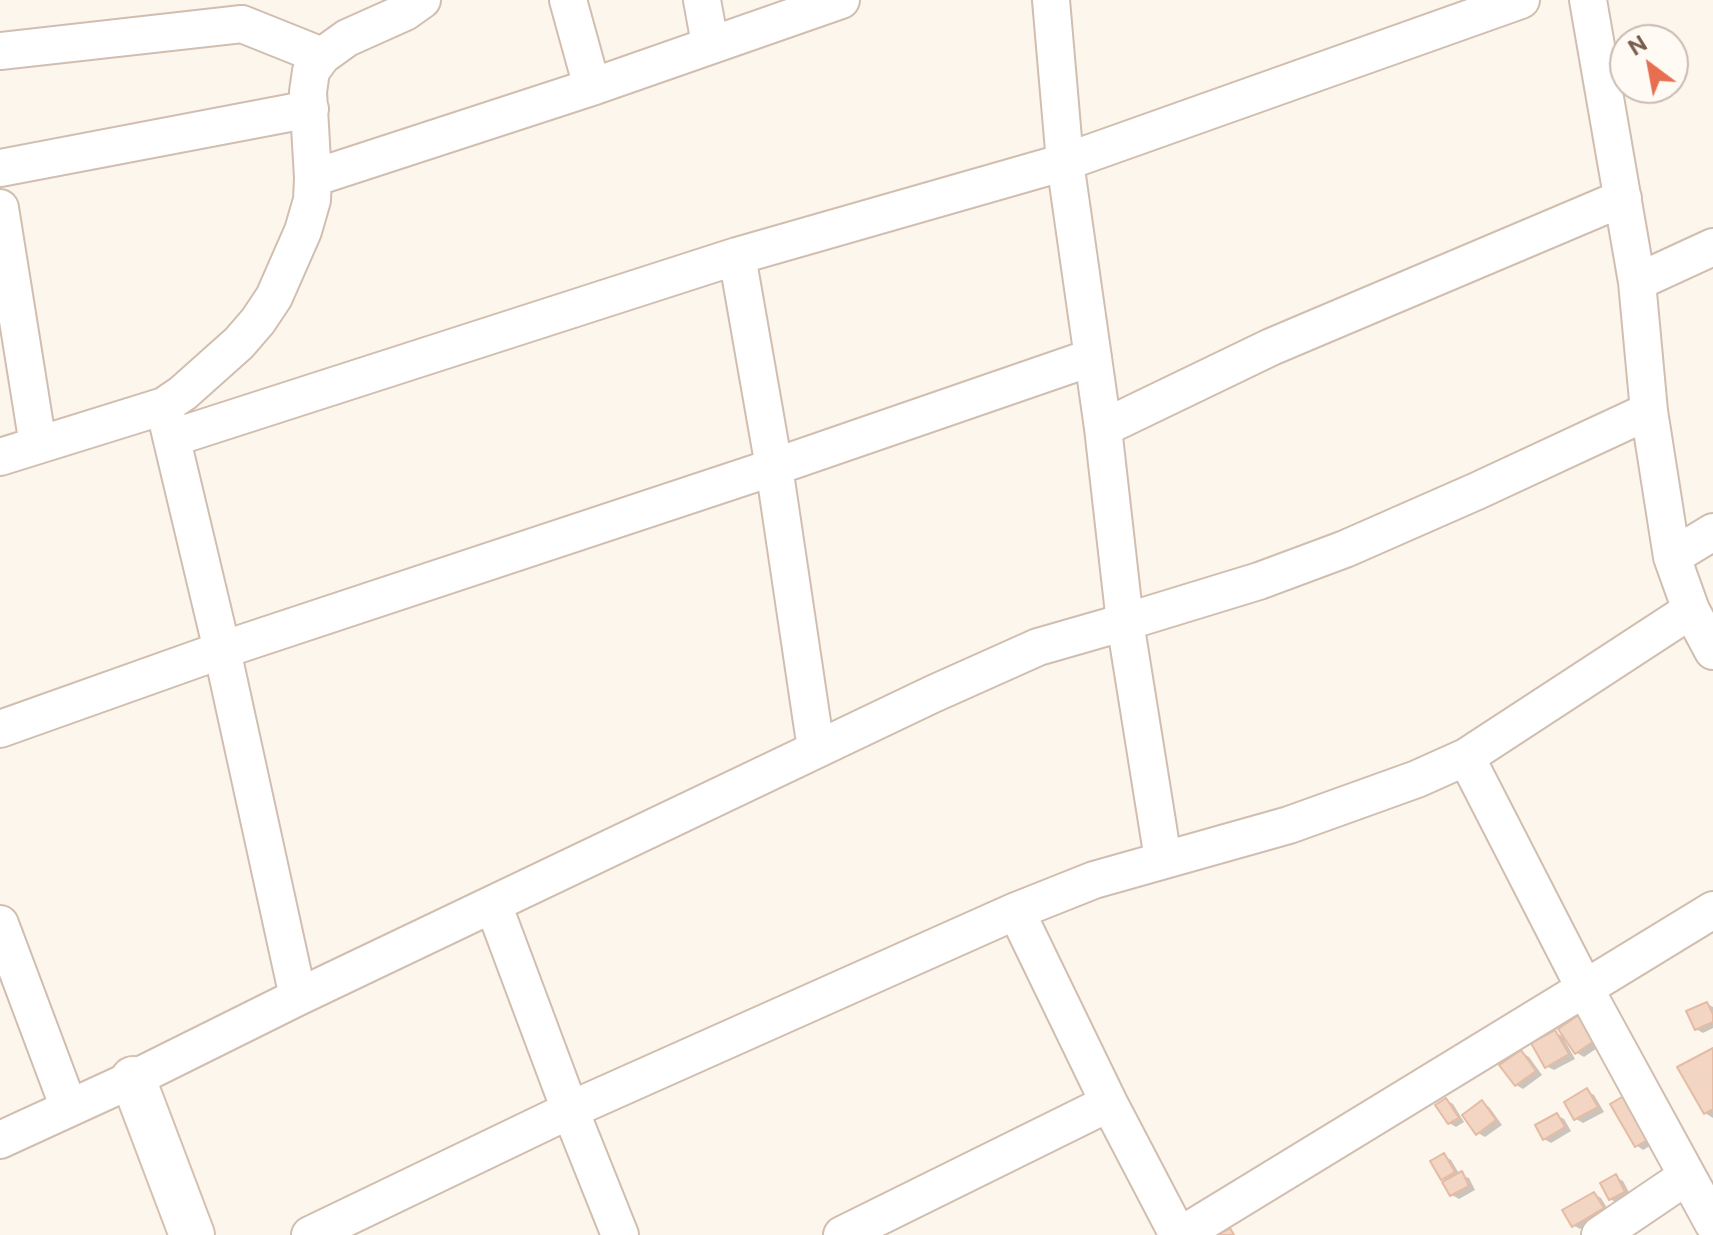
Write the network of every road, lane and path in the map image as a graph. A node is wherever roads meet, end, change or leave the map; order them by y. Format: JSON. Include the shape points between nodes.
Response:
{"nodes":[{"id":1,"x":422,"y":0,"type":"edge"},
{"id":2,"x":568,"y":0,"type":"edge"},
{"id":3,"x":702,"y":0,"type":"edge"},
{"id":4,"x":841,"y":0,"type":"edge"},
{"id":5,"x":1051,"y":0,"type":"edge"},
{"id":6,"x":1521,"y":0,"type":"edge"},
{"id":7,"x":1588,"y":0,"type":"edge"},
{"id":8,"x":710,"y":44,"type":"junction"},
{"id":9,"x":0,"y":51,"type":"edge"},
{"id":10,"x":322,"y":56,"type":"junction"},
{"id":11,"x":592,"y":87,"type":"junction"},
{"id":12,"x":310,"y":109,"type":"junction"},
{"id":13,"x":1065,"y":162,"type":"junction"},
{"id":14,"x":0,"y":168,"type":"edge"},
{"id":15,"x":313,"y":178,"type":"junction"},
{"id":16,"x":1623,"y":198,"type":"junction"},
{"id":17,"x":0,"y":208,"type":"edge"},
{"id":18,"x":1713,"y":247,"type":"edge"},
{"id":19,"x":737,"y":256,"type":"junction"},
{"id":20,"x":5,"y":266,"type":"edge"},
{"id":21,"x":1637,"y":282,"type":"junction"},
{"id":22,"x":1093,"y":357,"type":"junction"},
{"id":23,"x":1649,"y":411,"type":"junction"},
{"id":24,"x":168,"y":422,"type":"junction"},
{"id":25,"x":1103,"y":428,"type":"junction"},
{"id":26,"x":38,"y":445,"type":"junction"},
{"id":27,"x":0,"y":457,"type":"edge"},
{"id":28,"x":774,"y":467,"type":"junction"},
{"id":29,"x":1713,"y":532,"type":"edge"},
{"id":30,"x":1672,"y":557,"type":"junction"},
{"id":31,"x":1691,"y":610,"type":"junction"},
{"id":32,"x":1125,"y":622,"type":"junction"},
{"id":33,"x":222,"y":650,"type":"junction"},
{"id":34,"x":1713,"y":651,"type":"edge"},
{"id":35,"x":0,"y":729,"type":"edge"},
{"id":36,"x":816,"y":749,"type":"junction"},
{"id":37,"x":1466,"y":757,"type":"junction"},
{"id":38,"x":1163,"y":859,"type":"junction"},
{"id":39,"x":493,"y":904,"type":"junction"},
{"id":40,"x":1713,"y":910,"type":"edge"},
{"id":41,"x":1016,"y":911,"type":"junction"},
{"id":42,"x":0,"y":924,"type":"edge"},
{"id":43,"x":1584,"y":987,"type":"junction"},
{"id":44,"x":298,"y":997,"type":"junction"},
{"id":45,"x":133,"y":1079,"type":"junction"},
{"id":46,"x":1109,"y":1103,"type":"junction"},
{"id":47,"x":69,"y":1108,"type":"junction"},
{"id":48,"x":570,"y":1110,"type":"junction"},
{"id":49,"x":0,"y":1140,"type":"edge"},
{"id":50,"x":1687,"y":1176,"type":"junction"},
{"id":51,"x":1713,"y":1223,"type":"edge"},
{"id":52,"x":192,"y":1235,"type":"edge"},
{"id":53,"x":310,"y":1235,"type":"edge"},
{"id":54,"x":620,"y":1235,"type":"edge"},
{"id":55,"x":842,"y":1235,"type":"edge"},
{"id":56,"x":1180,"y":1235,"type":"edge"},
{"id":57,"x":1600,"y":1235,"type":"edge"}],
"edges":[{"from":1,"to":10,"type":"street"},
{"from":2,"to":11,"type":"street"},
{"from":3,"to":8,"type":"street"},
{"from":4,"to":8,"type":"street"},
{"from":5,"to":13,"type":"street"},
{"from":6,"to":13,"type":"street"},
{"from":7,"to":16,"type":"street"},
{"from":8,"to":11,"type":"street"},
{"from":9,"to":10,"type":"street","via":[[242,24]]},
{"from":10,"to":12,"type":"street","via":[[311,71]]},
{"from":11,"to":15,"type":"street"},
{"from":12,"to":14,"type":"street"},
{"from":12,"to":15,"type":"street"},
{"from":13,"to":19,"type":"street"},
{"from":13,"to":22,"type":"street"},
{"from":15,"to":24,"type":"street","via":[[303,231],[274,297],[239,343],[183,393]]},
{"from":16,"to":21,"type":"street"},
{"from":16,"to":25,"type":"street","via":[[1271,347]]},
{"from":17,"to":20,"type":"street"},
{"from":18,"to":21,"type":"street"},
{"from":19,"to":24,"type":"street"},
{"from":19,"to":28,"type":"street"},
{"from":20,"to":26,"type":"street"},
{"from":21,"to":23,"type":"street"},
{"from":22,"to":25,"type":"street"},
{"from":22,"to":28,"type":"street"},
{"from":23,"to":30,"type":"street"},
{"from":23,"to":32,"type":"street","via":[[1345,549]]},
{"from":24,"to":26,"type":"street"},
{"from":24,"to":33,"type":"street"},
{"from":25,"to":32,"type":"street"},
{"from":26,"to":27,"type":"street"},
{"from":28,"to":33,"type":"street"},
{"from":28,"to":36,"type":"street"},
{"from":29,"to":30,"type":"street"},
{"from":30,"to":31,"type":"street"},
{"from":31,"to":34,"type":"street"},
{"from":31,"to":37,"type":"street"},
{"from":32,"to":36,"type":"street","via":[[1038,647]]},
{"from":32,"to":38,"type":"street"},
{"from":33,"to":35,"type":"street"},
{"from":33,"to":44,"type":"street"},
{"from":36,"to":39,"type":"street"},
{"from":37,"to":38,"type":"street","via":[[1289,825]]},
{"from":37,"to":43,"type":"street"},
{"from":38,"to":41,"type":"street"},
{"from":39,"to":44,"type":"street"},
{"from":39,"to":48,"type":"street"},
{"from":40,"to":43,"type":"street"},
{"from":41,"to":46,"type":"street"},
{"from":41,"to":48,"type":"street"},
{"from":42,"to":47,"type":"street"},
{"from":43,"to":50,"type":"street"},
{"from":43,"to":56,"type":"street"},
{"from":44,"to":45,"type":"street"},
{"from":45,"to":47,"type":"street"},
{"from":45,"to":52,"type":"street"},
{"from":46,"to":55,"type":"street"},
{"from":46,"to":56,"type":"street"},
{"from":47,"to":49,"type":"street"},
{"from":48,"to":53,"type":"street"},
{"from":48,"to":54,"type":"street"},
{"from":50,"to":51,"type":"street"},
{"from":50,"to":57,"type":"street"}]}
